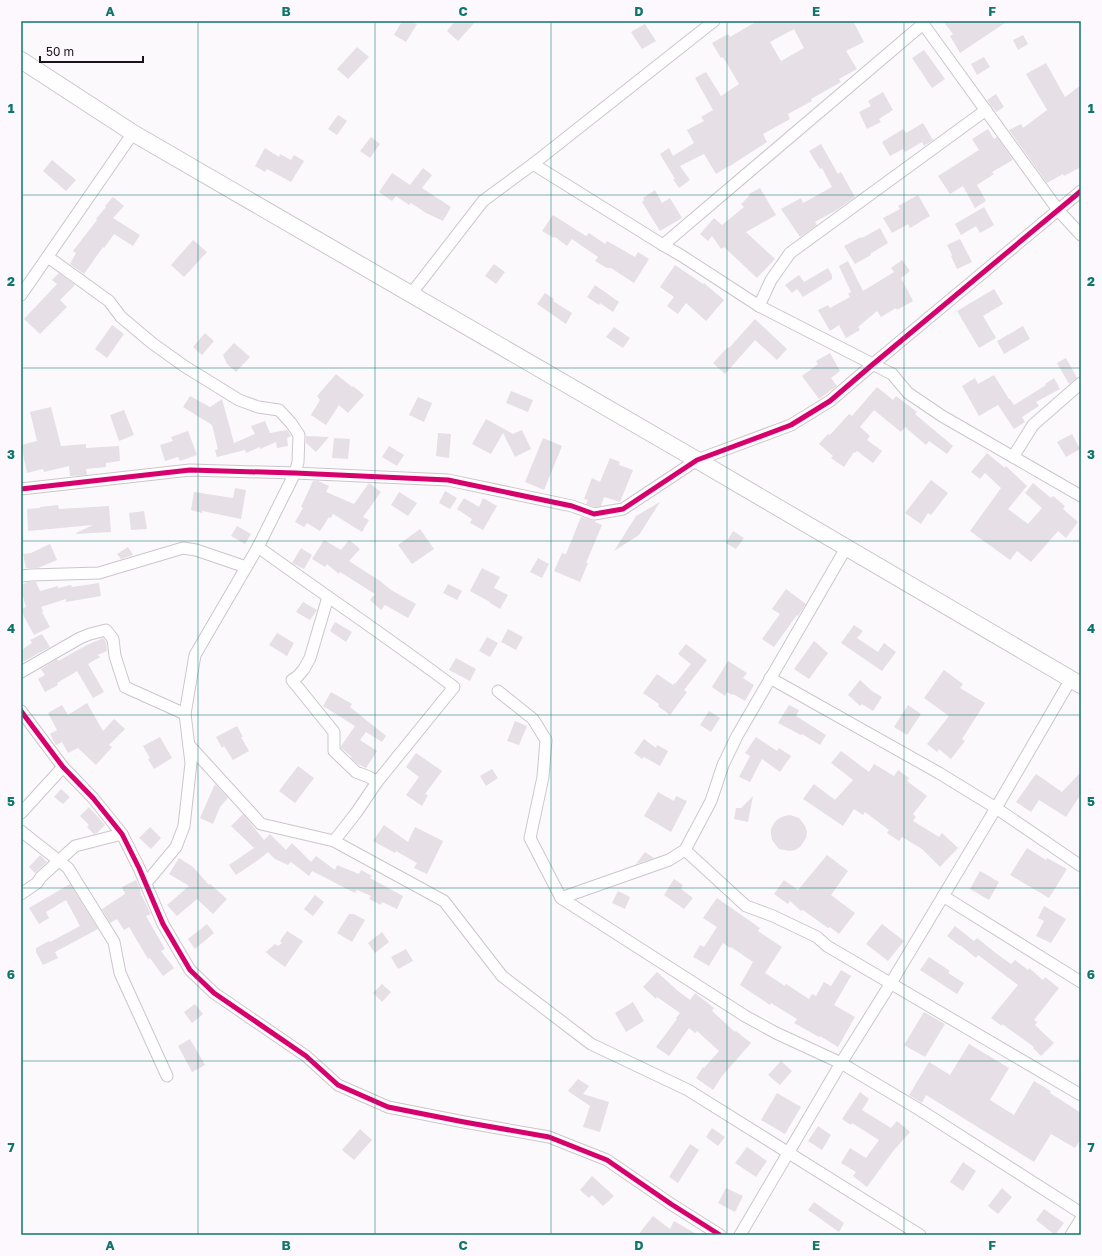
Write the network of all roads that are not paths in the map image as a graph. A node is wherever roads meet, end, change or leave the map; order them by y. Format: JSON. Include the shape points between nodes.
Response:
{"nodes":[{"id":1,"x":714,"y":21,"type":"edge"},
{"id":2,"x":922,"y":22,"type":"edge"},
{"id":3,"x":21,"y":60,"type":"edge"},
{"id":4,"x":986,"y":110,"type":"junction"},
{"id":5,"x":134,"y":133,"type":"junction"},
{"id":6,"x":533,"y":164,"type":"junction"},
{"id":7,"x":1081,"y":191,"type":"edge"},
{"id":8,"x":1058,"y":210,"type":"junction"},
{"id":9,"x":1081,"y":235,"type":"edge"},
{"id":10,"x":663,"y":246,"type":"junction"},
{"id":11,"x":48,"y":257,"type":"junction"},
{"id":12,"x":411,"y":294,"type":"junction"},
{"id":13,"x":21,"y":295,"type":"edge"},
{"id":14,"x":759,"y":306,"type":"junction"},
{"id":15,"x":872,"y":365,"type":"junction"},
{"id":16,"x":1081,"y":383,"type":"edge"},
{"id":17,"x":1013,"y":456,"type":"junction"},
{"id":18,"x":697,"y":460,"type":"junction"},
{"id":19,"x":295,"y":473,"type":"junction"},
{"id":20,"x":21,"y":489,"type":"edge"},
{"id":21,"x":1081,"y":496,"type":"edge"},
{"id":22,"x":258,"y":547,"type":"junction"},
{"id":23,"x":846,"y":548,"type":"junction"},
{"id":24,"x":246,"y":567,"type":"junction"},
{"id":25,"x":21,"y":576,"type":"edge"},
{"id":26,"x":328,"y":597,"type":"junction"},
{"id":27,"x":21,"y":672,"type":"edge"},
{"id":28,"x":770,"y":678,"type":"junction"},
{"id":29,"x":1076,"y":682,"type":"edge"},
{"id":30,"x":498,"y":691,"type":"dead end"},
{"id":31,"x":21,"y":711,"type":"edge"},
{"id":32,"x":185,"y":714,"type":"junction"},
{"id":33,"x":189,"y":745,"type":"junction"},
{"id":34,"x":63,"y":767,"type":"junction"},
{"id":35,"x":377,"y":782,"type":"junction"},
{"id":36,"x":996,"y":808,"type":"junction"},
{"id":37,"x":21,"y":813,"type":"edge"},
{"id":38,"x":21,"y":831,"type":"edge"},
{"id":39,"x":122,"y":834,"type":"junction"},
{"id":40,"x":334,"y":841,"type":"junction"},
{"id":41,"x":685,"y":850,"type":"junction"},
{"id":42,"x":60,"y":861,"type":"junction"},
{"id":43,"x":1081,"y":866,"type":"edge"},
{"id":44,"x":146,"y":883,"type":"junction"},
{"id":45,"x":21,"y":894,"type":"edge"},
{"id":46,"x":943,"y":896,"type":"junction"},
{"id":47,"x":561,"y":898,"type":"junction"},
{"id":48,"x":1081,"y":982,"type":"edge"},
{"id":49,"x":891,"y":984,"type":"junction"},
{"id":50,"x":841,"y":1063,"type":"junction"},
{"id":51,"x":167,"y":1076,"type":"dead end"},
{"id":52,"x":1081,"y":1096,"type":"edge"},
{"id":53,"x":789,"y":1152,"type":"junction"},
{"id":54,"x":1081,"y":1213,"type":"edge"},
{"id":55,"x":1081,"y":1219,"type":"edge"},
{"id":56,"x":720,"y":1235,"type":"edge"},
{"id":57,"x":740,"y":1235,"type":"edge"},
{"id":58,"x":920,"y":1235,"type":"edge"},
{"id":59,"x":1071,"y":1235,"type":"edge"}],
"edges":[{"from":1,"to":6,"type":"street"},
{"from":2,"to":4,"type":"street"},
{"from":2,"to":10,"type":"street"},
{"from":3,"to":5,"type":"main road"},
{"from":4,"to":8,"type":"street"},
{"from":4,"to":14,"type":"street","via":[[790,253],[771,280]]},
{"from":5,"to":11,"type":"street"},
{"from":5,"to":12,"type":"main road"},
{"from":6,"to":10,"type":"street"},
{"from":6,"to":12,"type":"street","via":[[483,201]]},
{"from":7,"to":8,"type":"street"},
{"from":8,"to":9,"type":"street"},
{"from":8,"to":15,"type":"street"},
{"from":10,"to":14,"type":"street"},
{"from":11,"to":13,"type":"street"},
{"from":11,"to":19,"type":"street","via":[[109,301],[121,317],[184,366],[239,400],[258,407],[279,410],[299,435]]},
{"from":12,"to":18,"type":"main road"},
{"from":14,"to":15,"type":"street"},
{"from":15,"to":17,"type":"street","via":[[892,374],[908,394],[942,416]]},
{"from":15,"to":18,"type":"street","via":[[830,401],[790,425]]},
{"from":16,"to":17,"type":"street","via":[[1034,425]]},
{"from":17,"to":21,"type":"street"},
{"from":18,"to":19,"type":"street","via":[[623,509],[594,514],[572,506],[448,480]]},
{"from":18,"to":23,"type":"main road"},
{"from":19,"to":20,"type":"street","via":[[190,470]]},
{"from":19,"to":22,"type":"street"},
{"from":22,"to":24,"type":"street"},
{"from":22,"to":26,"type":"street"},
{"from":23,"to":28,"type":"street"},
{"from":23,"to":29,"type":"main road"},
{"from":24,"to":25,"type":"street","via":[[183,548],[99,573]]},
{"from":24,"to":32,"type":"street","via":[[195,656]]},
{"from":26,"to":35,"type":"street","via":[[310,658],[304,669],[292,680],[334,732],[334,751],[356,772]]},
{"from":26,"to":35,"type":"street","via":[[454,687]]},
{"from":27,"to":32,"type":"street","via":[[80,638],[106,630],[114,639],[115,656],[125,687]]},
{"from":28,"to":36,"type":"street"},
{"from":28,"to":41,"type":"street","via":[[736,736],[711,801]]},
{"from":29,"to":36,"type":"street"},
{"from":30,"to":47,"type":"street","via":[[533,719],[546,740],[543,777],[530,838]]},
{"from":31,"to":34,"type":"street"},
{"from":32,"to":33,"type":"street"},
{"from":33,"to":40,"type":"street","via":[[261,824]]},
{"from":33,"to":44,"type":"street","via":[[191,763],[184,826],[176,847]]},
{"from":34,"to":37,"type":"street"},
{"from":34,"to":39,"type":"street","via":[[93,798]]},
{"from":35,"to":40,"type":"street"},
{"from":36,"to":43,"type":"street"},
{"from":36,"to":46,"type":"street"},
{"from":38,"to":42,"type":"street"},
{"from":39,"to":42,"type":"street","via":[[76,846]]},
{"from":39,"to":44,"type":"street"},
{"from":40,"to":53,"type":"street","via":[[444,901],[502,976],[591,1044],[688,1090]]},
{"from":41,"to":47,"type":"street","via":[[669,860]]},
{"from":41,"to":49,"type":"street","via":[[746,906],[817,937],[827,946]]},
{"from":42,"to":45,"type":"street"},
{"from":42,"to":51,"type":"street","via":[[68,868],[114,942],[120,973]]},
{"from":44,"to":56,"type":"street","via":[[163,924],[190,970],[214,993],[306,1056],[338,1085],[388,1107],[550,1137],[607,1160]]},
{"from":46,"to":48,"type":"street"},
{"from":46,"to":49,"type":"street"},
{"from":47,"to":50,"type":"street","via":[[745,1016]]},
{"from":49,"to":50,"type":"street"},
{"from":49,"to":52,"type":"street"},
{"from":50,"to":53,"type":"street"},
{"from":50,"to":54,"type":"street","via":[[920,1110]]},
{"from":53,"to":57,"type":"street"},
{"from":53,"to":58,"type":"street"},
{"from":55,"to":59,"type":"street"}]}
